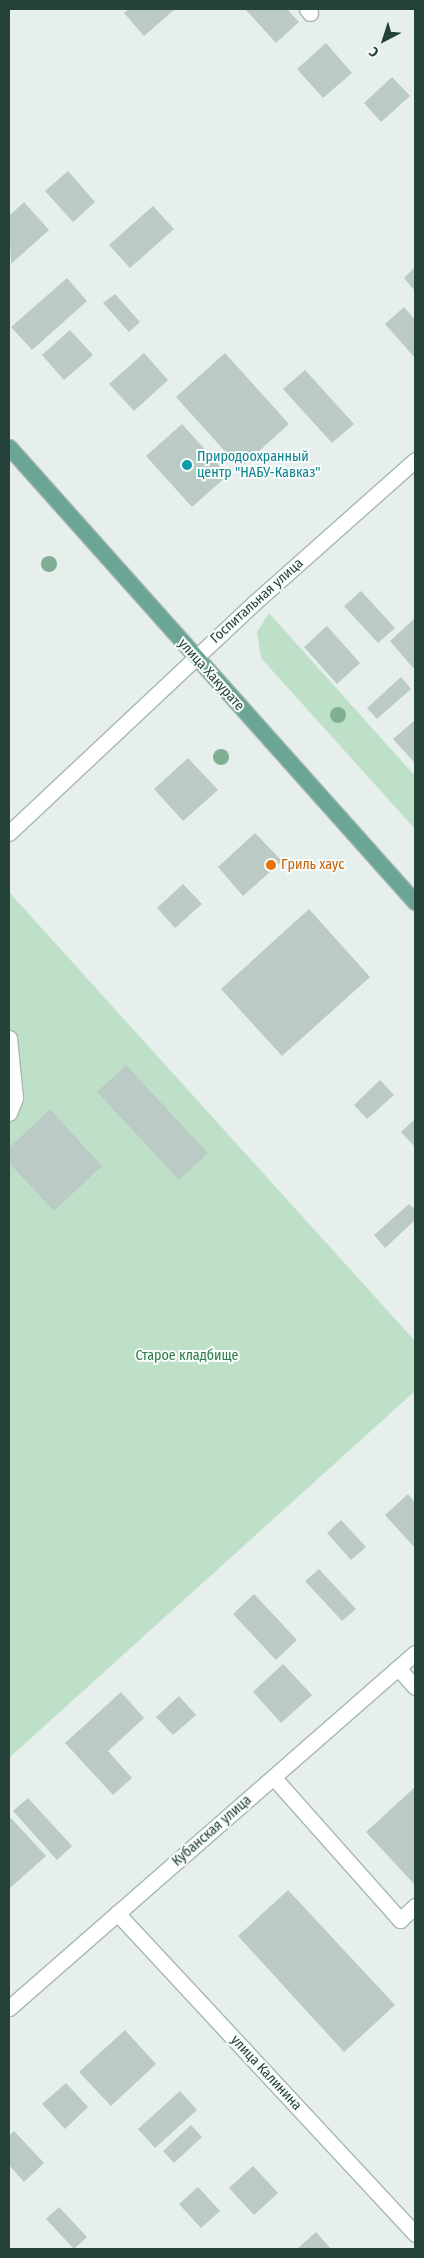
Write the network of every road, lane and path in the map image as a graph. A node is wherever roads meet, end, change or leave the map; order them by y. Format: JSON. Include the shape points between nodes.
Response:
{"nodes":[{"id":1,"x":9,"y":447,"type":"edge"},
{"id":2,"x":415,"y":460,"type":"edge"},
{"id":3,"x":196,"y":657,"type":"junction"},
{"id":4,"x":9,"y":833,"type":"edge"},
{"id":5,"x":415,"y":902,"type":"edge"},
{"id":6,"x":9,"y":1038,"type":"edge"},
{"id":7,"x":9,"y":1113,"type":"edge"},
{"id":8,"x":415,"y":1653,"type":"edge"},
{"id":9,"x":398,"y":1668,"type":"junction"},
{"id":10,"x":415,"y":1688,"type":"edge"},
{"id":11,"x":274,"y":1778,"type":"junction"},
{"id":12,"x":415,"y":1906,"type":"edge"},
{"id":13,"x":117,"y":1913,"type":"junction"},
{"id":14,"x":9,"y":2008,"type":"edge"},
{"id":15,"x":415,"y":2234,"type":"edge"}],
"edges":[{"from":1,"to":3,"type":"main road","name":"улица Хакурате"},
{"from":2,"to":3,"type":"street","name":"Госпитальная улица"},
{"from":3,"to":4,"type":"street","name":"Госпитальная улица"},
{"from":3,"to":5,"type":"main road","name":"улица Хакурате"},
{"from":6,"to":7,"type":"street","via":[[16,1098]]},
{"from":8,"to":9,"type":"street","name":"Кубанская улица"},
{"from":9,"to":10,"type":"street"},
{"from":9,"to":11,"type":"street","name":"Кубанская улица"},
{"from":11,"to":12,"type":"street","via":[[400,1920]]},
{"from":11,"to":13,"type":"street","name":"Кубанская улица"},
{"from":13,"to":14,"type":"street","name":"Кубанская улица"},
{"from":13,"to":15,"type":"street","name":"улица Калинина"}]}
